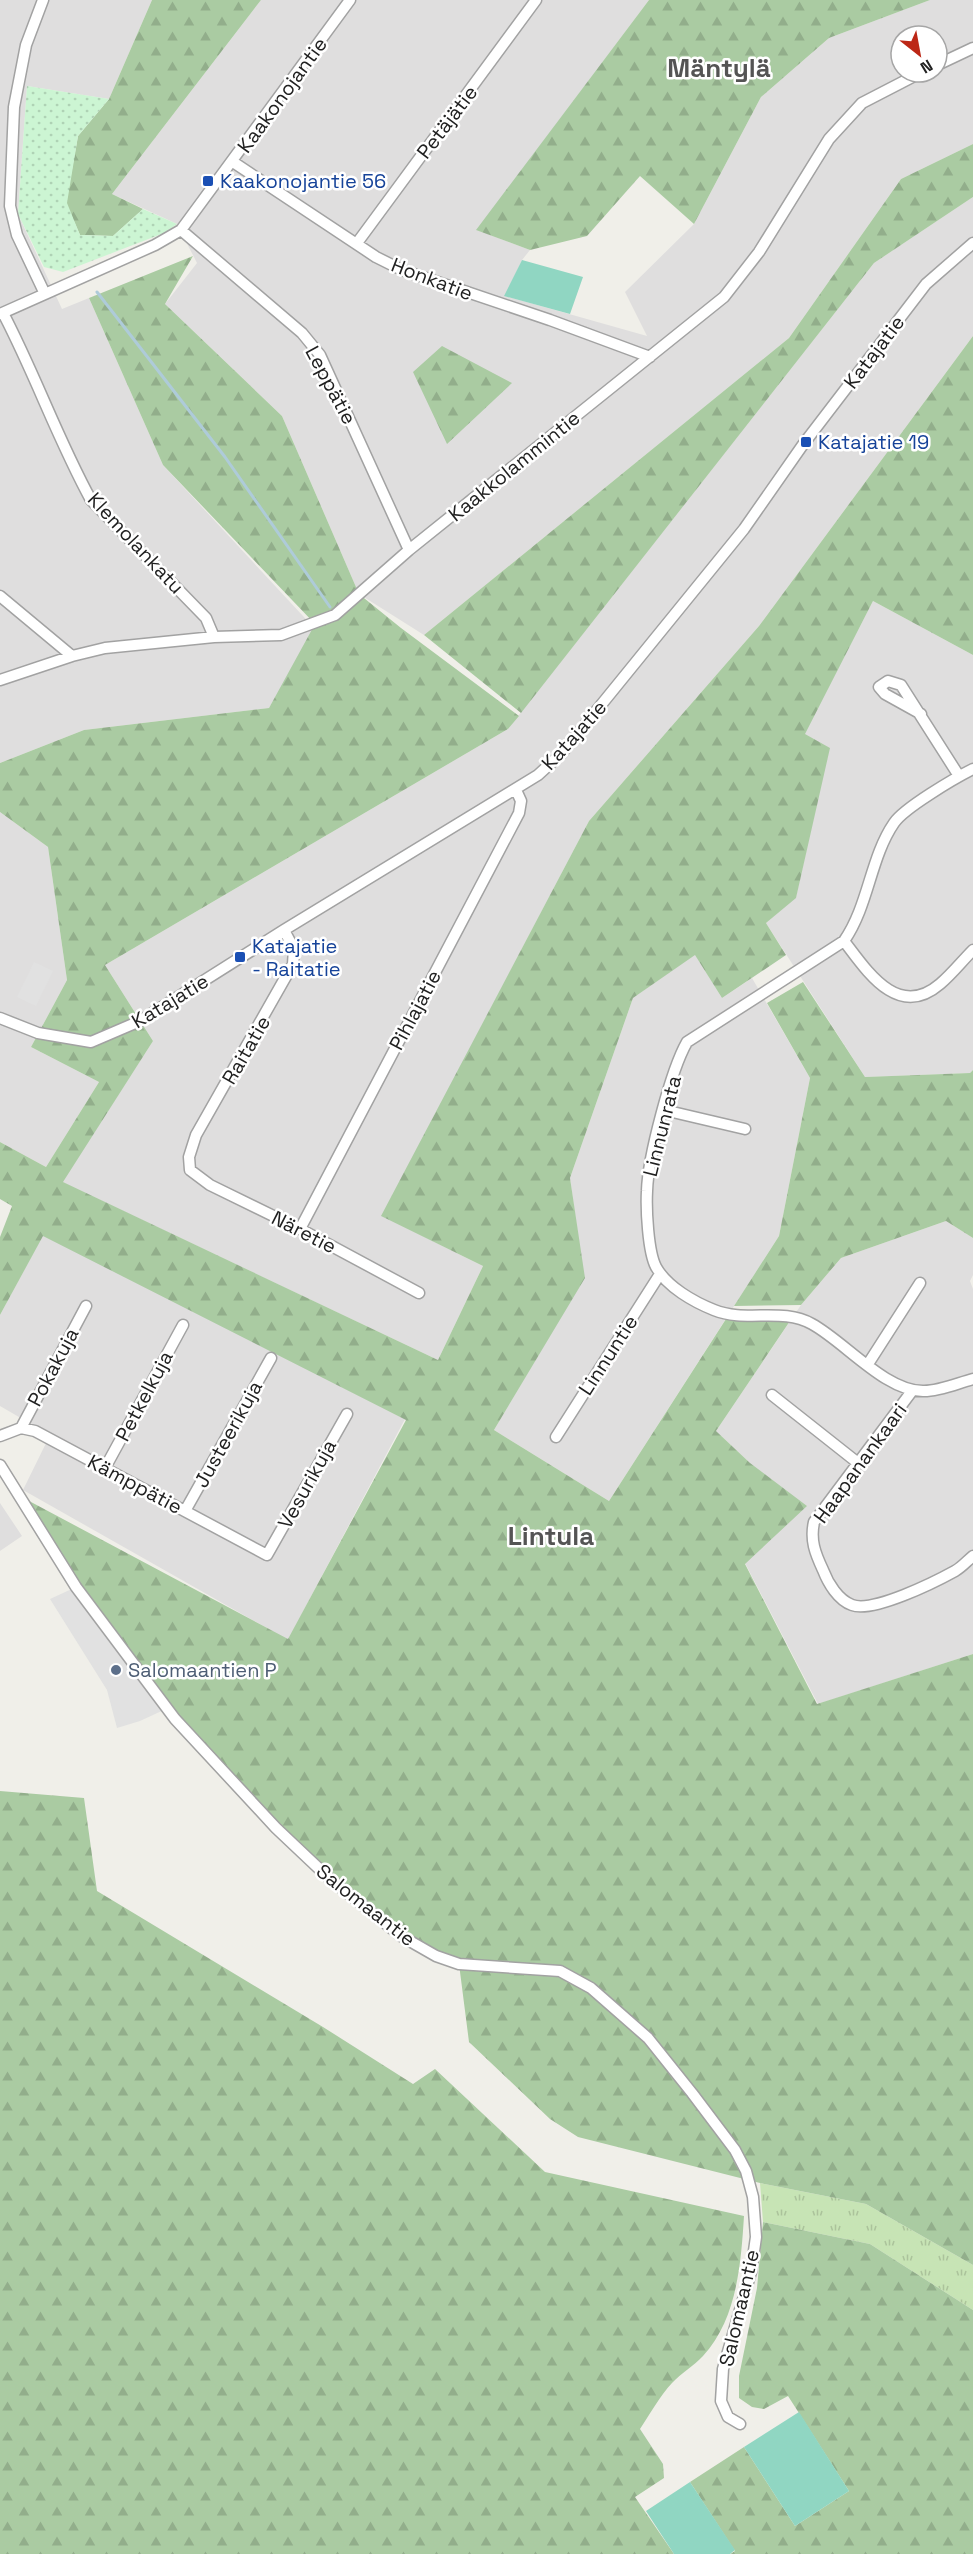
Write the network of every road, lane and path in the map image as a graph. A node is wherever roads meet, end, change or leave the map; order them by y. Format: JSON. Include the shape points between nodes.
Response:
{"nodes":[{"id":1,"x":44,"y":0,"type":"edge"},
{"id":2,"x":350,"y":0,"type":"edge"},
{"id":3,"x":536,"y":0,"type":"edge"},
{"id":4,"x":973,"y":48,"type":"edge"},
{"id":5,"x":949,"y":59,"type":"edge"},
{"id":6,"x":899,"y":84,"type":"edge"},
{"id":7,"x":233,"y":162,"type":"junction"},
{"id":8,"x":10,"y":206,"type":"junction"},
{"id":9,"x":0,"y":213,"type":"edge"},
{"id":10,"x":181,"y":230,"type":"junction"},
{"id":11,"x":357,"y":243,"type":"junction"},
{"id":12,"x":973,"y":243,"type":"edge"},
{"id":13,"x":45,"y":294,"type":"junction"},
{"id":14,"x":1,"y":314,"type":"edge"},
{"id":15,"x":650,"y":357,"type":"junction"},
{"id":16,"x":409,"y":550,"type":"junction"},
{"id":17,"x":0,"y":596,"type":"edge"},
{"id":18,"x":214,"y":637,"type":"junction"},
{"id":19,"x":72,"y":656,"type":"junction"},
{"id":20,"x":0,"y":680,"type":"edge"},
{"id":21,"x":921,"y":714,"type":"dead end"},
{"id":22,"x":973,"y":769,"type":"edge"},
{"id":23,"x":959,"y":776,"type":"junction"},
{"id":24,"x":516,"y":790,"type":"junction"},
{"id":25,"x":284,"y":930,"type":"junction"},
{"id":26,"x":844,"y":941,"type":"junction"},
{"id":27,"x":973,"y":950,"type":"edge"},
{"id":28,"x":0,"y":1018,"type":"edge"},
{"id":29,"x":664,"y":1110,"type":"junction"},
{"id":30,"x":745,"y":1129,"type":"dead end"},
{"id":31,"x":190,"y":1170,"type":"joint"},
{"id":32,"x":300,"y":1229,"type":"junction"},
{"id":33,"x":660,"y":1274,"type":"junction"},
{"id":34,"x":920,"y":1283,"type":"dead end"},
{"id":35,"x":419,"y":1293,"type":"dead end"},
{"id":36,"x":86,"y":1306,"type":"dead end"},
{"id":37,"x":183,"y":1324,"type":"dead end"},
{"id":38,"x":270,"y":1358,"type":"dead end"},
{"id":39,"x":868,"y":1364,"type":"junction"},
{"id":40,"x":973,"y":1379,"type":"edge"},
{"id":41,"x":912,"y":1391,"type":"junction"},
{"id":42,"x":772,"y":1395,"type":"dead end"},
{"id":43,"x":347,"y":1414,"type":"dead end"},
{"id":44,"x":21,"y":1428,"type":"junction"},
{"id":45,"x":0,"y":1436,"type":"edge"},
{"id":46,"x":556,"y":1437,"type":"dead end"},
{"id":47,"x":858,"y":1463,"type":"junction"},
{"id":48,"x":0,"y":1465,"type":"edge"},
{"id":49,"x":105,"y":1468,"type":"junction"},
{"id":50,"x":185,"y":1511,"type":"junction"},
{"id":51,"x":267,"y":1555,"type":"joint"},
{"id":52,"x":973,"y":1556,"type":"edge"},
{"id":53,"x":740,"y":2424,"type":"dead end"}],
"edges":[{"from":1,"to":8,"type":"street","via":[[26,45],[14,107]]},
{"from":2,"to":7,"type":"street","name":"Kaakonojantie"},
{"from":3,"to":11,"type":"street","name":"Petäjätie"},
{"from":4,"to":5,"type":"street"},
{"from":6,"to":15,"type":"street","name":"Kaakkolammintie","via":[[862,103],[828,139],[759,252],[724,297]]},
{"from":7,"to":10,"type":"street","name":"Kaakonojantie"},
{"from":7,"to":11,"type":"street","name":"Honkatie"},
{"from":8,"to":9,"type":"street"},
{"from":8,"to":13,"type":"street","via":[[17,235]]},
{"from":10,"to":13,"type":"street","name":"Kaakonojantie"},
{"from":10,"to":16,"type":"street","name":"Leppätie","via":[[302,333],[320,355]]},
{"from":11,"to":15,"type":"street","name":"Honkatie","via":[[402,270]]},
{"from":12,"to":24,"type":"street","name":"Katajatie","via":[[926,284],[744,529],[562,753]]},
{"from":13,"to":14,"type":"street","name":"Kaakonojantie"},
{"from":14,"to":18,"type":"street","name":"Klemolankatu","via":[[27,359],[91,500],[206,618]]},
{"from":15,"to":16,"type":"street","name":"Kaakkolammintie"},
{"from":16,"to":18,"type":"street","name":"Kaakkolammintie","via":[[335,615],[281,635]]},
{"from":17,"to":19,"type":"street"},
{"from":18,"to":19,"type":"street","name":"Kaakkolammintie","via":[[105,648]]},
{"from":19,"to":20,"type":"street","name":"Kaakkolammintie"},
{"from":21,"to":23,"type":"street"},
{"from":22,"to":23,"type":"street","name":"Linnunrata"},
{"from":23,"to":26,"type":"street","name":"Linnunrata","via":[[894,822],[855,925]]},
{"from":24,"to":25,"type":"street","name":"Katajatie"},
{"from":24,"to":32,"type":"street","name":"Pihlajatie","via":[[521,801],[519,813]]},
{"from":25,"to":28,"type":"street","name":"Katajatie","via":[[154,1013],[91,1042],[38,1033]]},
{"from":25,"to":31,"type":"street","name":"Raitatie","via":[[294,949],[293,964],[196,1135],[189,1157]]},
{"from":26,"to":27,"type":"street","via":[[874,980],[893,994],[919,996],[939,986]]},
{"from":26,"to":29,"type":"street","name":"Linnunrata","via":[[687,1042]]},
{"from":29,"to":30,"type":"street"},
{"from":29,"to":33,"type":"street","name":"Linnunrata","via":[[647,1191],[651,1252]]},
{"from":31,"to":32,"type":"street","name":"Näretie","via":[[210,1185]]},
{"from":32,"to":35,"type":"street","name":"Näretie"},
{"from":33,"to":39,"type":"street","via":[[678,1290],[723,1313],[792,1317],[812,1324]]},
{"from":33,"to":46,"type":"street","name":"Linnuntie"},
{"from":34,"to":39,"type":"street"},
{"from":36,"to":44,"type":"street","name":"Pokakuja"},
{"from":37,"to":49,"type":"street","name":"Petkelkuja"},
{"from":38,"to":50,"type":"street","name":"Justeerikuja"},
{"from":39,"to":41,"type":"street"},
{"from":40,"to":41,"type":"street"},
{"from":41,"to":47,"type":"street","name":"Haapanankaari"},
{"from":42,"to":47,"type":"street"},
{"from":43,"to":51,"type":"street","name":"Vesurikuja"},
{"from":44,"to":45,"type":"street"},
{"from":44,"to":49,"type":"street","name":"Kämppätie","via":[[35,1431]]},
{"from":47,"to":52,"type":"street","name":"Haapanankaari","via":[[814,1522],[811,1538],[837,1594],[851,1605],[865,1607],[958,1570]]},
{"from":48,"to":53,"type":"street","name":"Salomaantie","via":[[76,1587],[174,1719],[276,1828],[331,1880],[401,1936],[436,1956],[459,1964],[560,1971],[591,1988],[648,2038],[692,2093],[735,2150],[753,2197],[756,2237],[751,2272],[723,2369],[720,2401],[728,2417]]},
{"from":49,"to":50,"type":"street","name":"Kämppätie"},
{"from":50,"to":51,"type":"street","name":"Kämppätie"}]}
